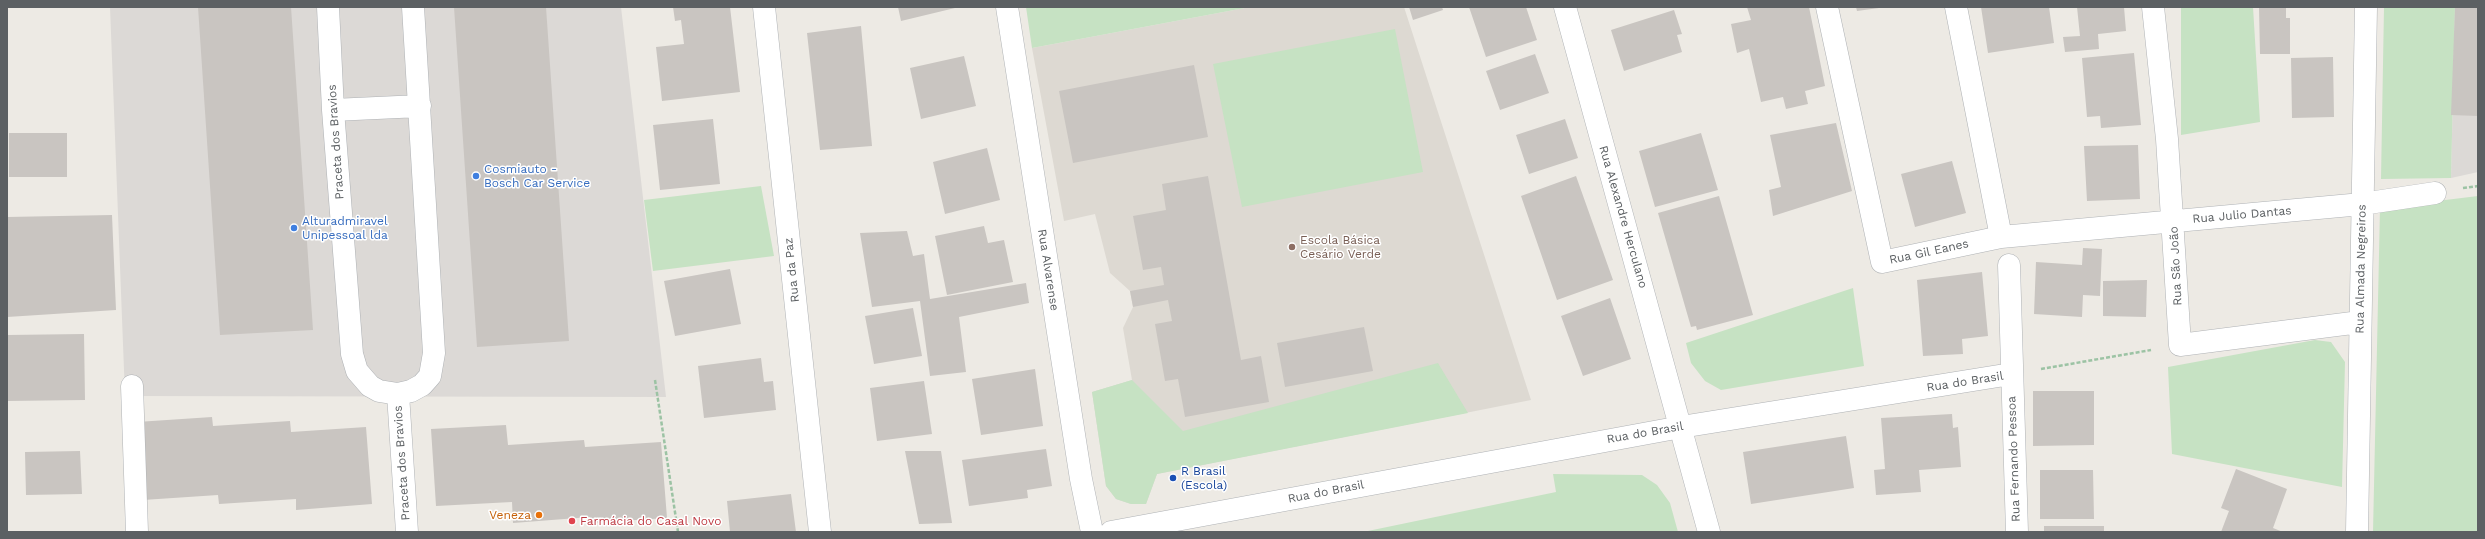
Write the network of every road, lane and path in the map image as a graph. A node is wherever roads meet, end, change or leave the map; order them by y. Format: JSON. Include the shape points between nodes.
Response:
{"nodes":[{"id":1,"x":328,"y":7,"type":"edge"},
{"id":2,"x":413,"y":7,"type":"edge"},
{"id":3,"x":764,"y":7,"type":"edge"},
{"id":4,"x":1007,"y":7,"type":"edge"},
{"id":5,"x":1564,"y":7,"type":"edge"},
{"id":6,"x":1827,"y":7,"type":"edge"},
{"id":7,"x":1956,"y":7,"type":"edge"},
{"id":8,"x":2153,"y":7,"type":"edge"},
{"id":9,"x":2366,"y":7,"type":"edge"},
{"id":10,"x":420,"y":106,"type":"junction"},
{"id":11,"x":333,"y":110,"type":"junction"},
{"id":12,"x":2435,"y":193,"type":"dead end"},
{"id":13,"x":2362,"y":204,"type":"junction"},
{"id":14,"x":2174,"y":221,"type":"junction"},
{"id":15,"x":2001,"y":237,"type":"junction"},
{"id":16,"x":2009,"y":265,"type":"dead end"},
{"id":17,"x":2360,"y":322,"type":"junction"},
{"id":18,"x":2180,"y":345,"type":"junction"},
{"id":19,"x":2011,"y":374,"type":"junction"},
{"id":20,"x":655,"y":380,"type":"dead end"},
{"id":21,"x":132,"y":386,"type":"dead end"},
{"id":22,"x":398,"y":394,"type":"junction"},
{"id":23,"x":1681,"y":427,"type":"junction"},
{"id":24,"x":137,"y":532,"type":"edge"},
{"id":25,"x":407,"y":532,"type":"edge"},
{"id":26,"x":678,"y":532,"type":"edge"},
{"id":27,"x":820,"y":532,"type":"edge"},
{"id":28,"x":1092,"y":532,"type":"edge"},
{"id":29,"x":1111,"y":532,"type":"edge"},
{"id":30,"x":1709,"y":532,"type":"edge"},
{"id":31,"x":2017,"y":532,"type":"edge"},
{"id":32,"x":2357,"y":532,"type":"edge"}],
"edges":[{"from":1,"to":11,"type":"street","name":"Praceta dos Bravios"},
{"from":2,"to":10,"type":"street","name":"Praceta dos Bravios"},
{"from":3,"to":27,"type":"street","name":"Rua da Paz"},
{"from":4,"to":28,"type":"street","name":"Rua Alvarense","via":[[1080,471]]},
{"from":5,"to":23,"type":"street","name":"Rua Alexandre Herculano"},
{"from":6,"to":15,"type":"street","name":"Rua Gil Eanes","via":[[1882,262]]},
{"from":7,"to":15,"type":"street"},
{"from":8,"to":14,"type":"street","name":"Rua São João"},
{"from":9,"to":13,"type":"street","name":"Rua Almada Negreiros"},
{"from":10,"to":11,"type":"street"},
{"from":10,"to":22,"type":"street","name":"Praceta dos Bravios","via":[[434,353],[430,376],[422,385]]},
{"from":11,"to":22,"type":"street","name":"Praceta dos Bravios","via":[[354,362],[357,372],[370,386],[379,391]]},
{"from":12,"to":13,"type":"street","name":"Rua Julio Dantas"},
{"from":13,"to":14,"type":"street","name":"Rua Julio Dantas"},
{"from":13,"to":17,"type":"street","name":"Rua Almada Negreiros"},
{"from":14,"to":15,"type":"street","name":"Rua Julio Dantas"},
{"from":14,"to":18,"type":"street","name":"Rua São João"},
{"from":16,"to":19,"type":"street","name":"Rua Fernando Pessoa"},
{"from":17,"to":18,"type":"street"},
{"from":17,"to":32,"type":"street","name":"Rua Almada Negreiros"},
{"from":18,"to":19,"type":"path","name":"Rua do Brasil"},
{"from":19,"to":23,"type":"street","name":"Rua do Brasil"},
{"from":19,"to":31,"type":"street","name":"Rua Fernando Pessoa"},
{"from":20,"to":26,"type":"path"},
{"from":21,"to":24,"type":"street"},
{"from":22,"to":25,"type":"street","name":"Praceta dos Bravios"},
{"from":23,"to":29,"type":"street","name":"Rua do Brasil"},
{"from":23,"to":30,"type":"street","name":"Rua Alexandre Herculano"}]}
